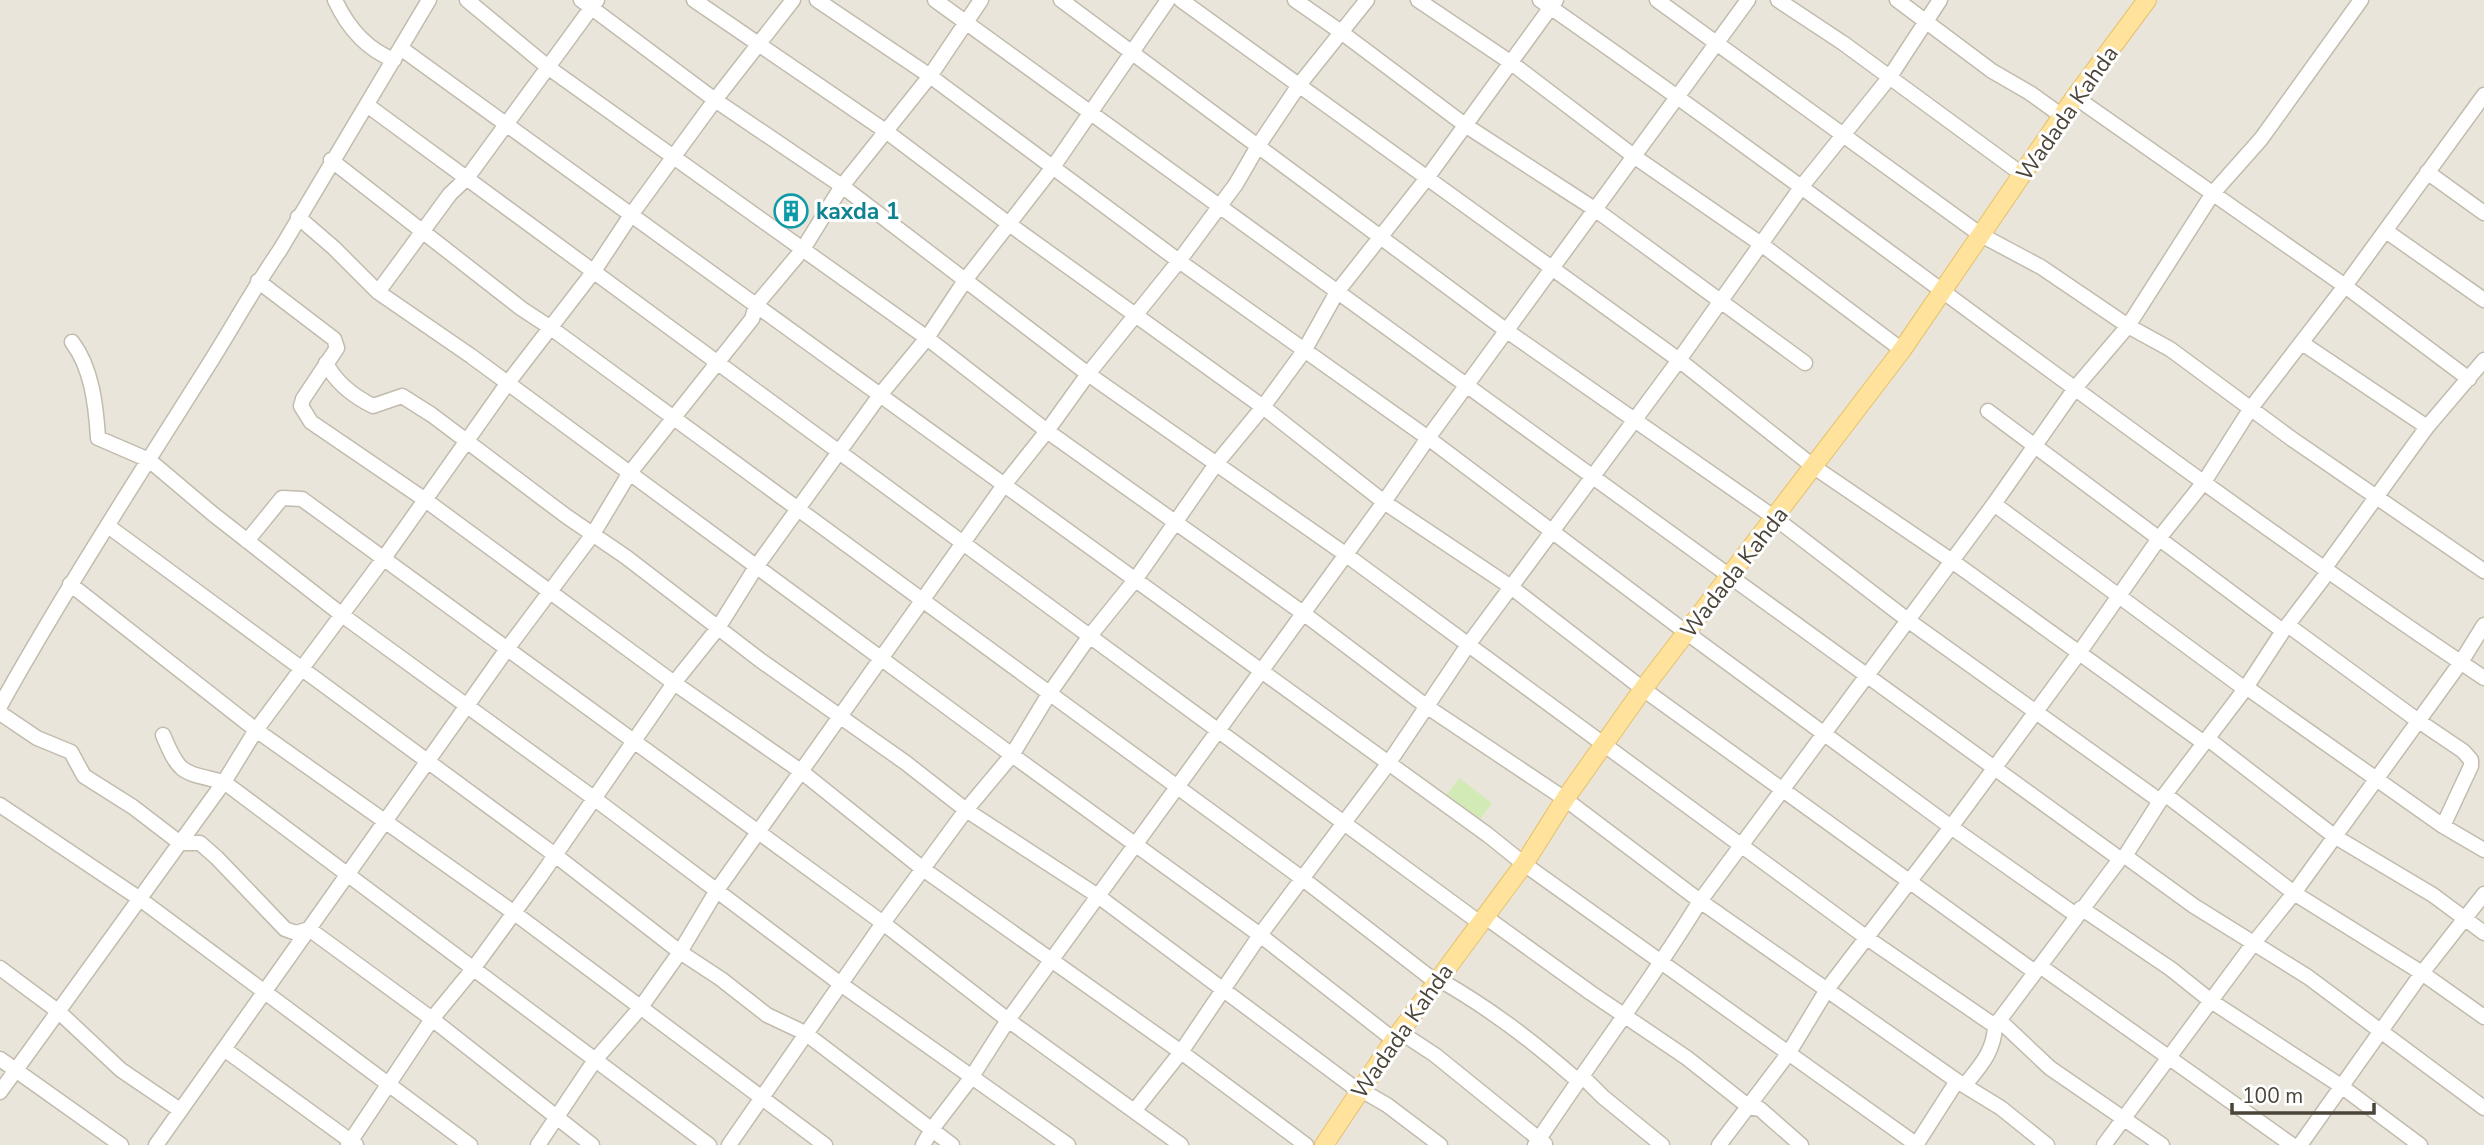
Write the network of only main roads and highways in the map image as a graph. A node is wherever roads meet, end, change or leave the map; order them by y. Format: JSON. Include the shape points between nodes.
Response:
{"nodes":[{"id":1,"x":2141,"y":2,"type":"edge"},
{"id":2,"x":1324,"y":1145,"type":"edge"}],
"edges":[{"from":1,"to":2,"type":"main road","name":"Wadada Kahda","via":[[1902,350],[1643,689]]}]}
